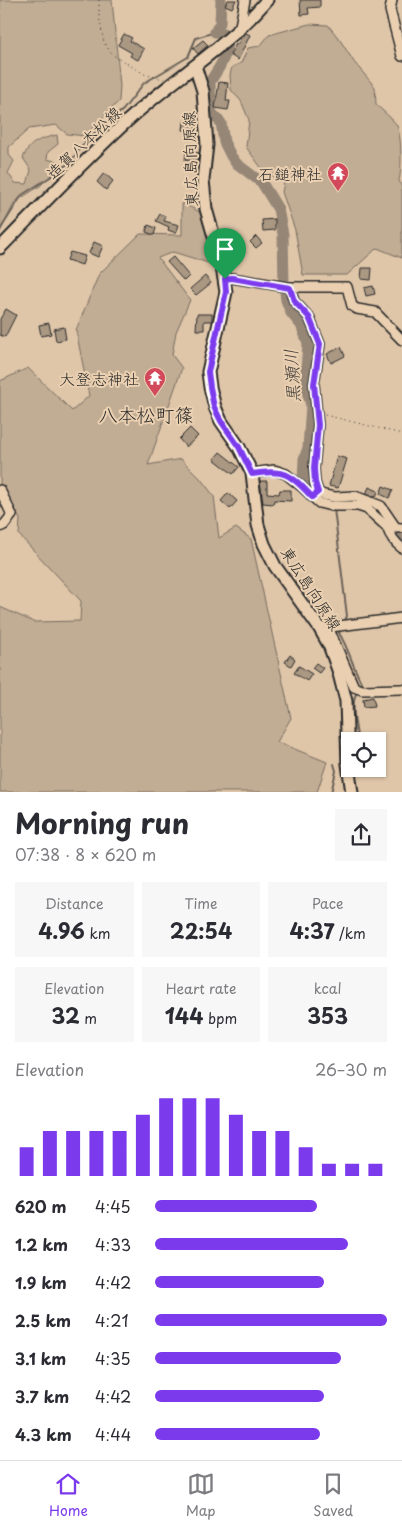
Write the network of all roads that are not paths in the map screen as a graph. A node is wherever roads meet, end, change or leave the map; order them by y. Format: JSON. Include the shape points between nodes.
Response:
{"nodes":[{"id":1,"x":245,"y":0,"type":"edge"},
{"id":2,"x":267,"y":0,"type":"edge"},
{"id":3,"x":392,"y":0,"type":"edge"},
{"id":4,"x":234,"y":34,"type":"junction"},
{"id":5,"x":402,"y":56,"type":"edge"},
{"id":6,"x":195,"y":66,"type":"junction"},
{"id":7,"x":0,"y":248,"type":"edge"},
{"id":8,"x":225,"y":279,"type":"junction"},
{"id":9,"x":286,"y":287,"type":"junction"},
{"id":10,"x":402,"y":340,"type":"edge"},
{"id":11,"x":252,"y":474,"type":"junction"},
{"id":12,"x":0,"y":490,"type":"edge"},
{"id":13,"x":315,"y":494,"type":"junction"},
{"id":14,"x":0,"y":527,"type":"edge"},
{"id":15,"x":395,"y":528,"type":"edge"},
{"id":16,"x":402,"y":548,"type":"edge"},
{"id":17,"x":402,"y":618,"type":"edge"},
{"id":18,"x":324,"y":628,"type":"junction"},
{"id":19,"x":402,"y":689,"type":"edge"},
{"id":20,"x":352,"y":792,"type":"edge"}],
"edges":[{"from":1,"to":4,"type":"street"},
{"from":2,"to":4,"type":"main road"},
{"from":3,"to":5,"type":"street","via":[[390,10]]},
{"from":4,"to":6,"type":"main road"},
{"from":6,"to":7,"type":"main road","name":"造賀八本松線","via":[[135,113]]},
{"from":6,"to":8,"type":"main road","name":"東広島向原線","via":[[203,90],[207,136],[203,180],[206,209]]},
{"from":8,"to":9,"type":"street"},
{"from":8,"to":11,"type":"main road","name":"東広島向原線","via":[[225,298],[208,372],[210,387],[214,407]]},
{"from":9,"to":10,"type":"street","via":[[347,287],[352,306],[375,312]]},
{"from":9,"to":13,"type":"street","via":[[309,317],[320,344],[314,384],[318,413]]},
{"from":11,"to":13,"type":"street","via":[[274,470],[286,474]]},
{"from":11,"to":18,"type":"main road","name":"東広島向原線","via":[[258,525],[264,544],[275,566]]},
{"from":12,"to":14,"type":"street","via":[[12,515]]},
{"from":13,"to":15,"type":"street","via":[[355,496],[381,506]]},
{"from":15,"to":16,"type":"street","via":[[393,539]]},
{"from":17,"to":18,"type":"street"},
{"from":18,"to":19,"type":"street","via":[[354,687],[362,690]]},
{"from":18,"to":20,"type":"main road","name":"東広島向原線","via":[[346,701]]}]}
